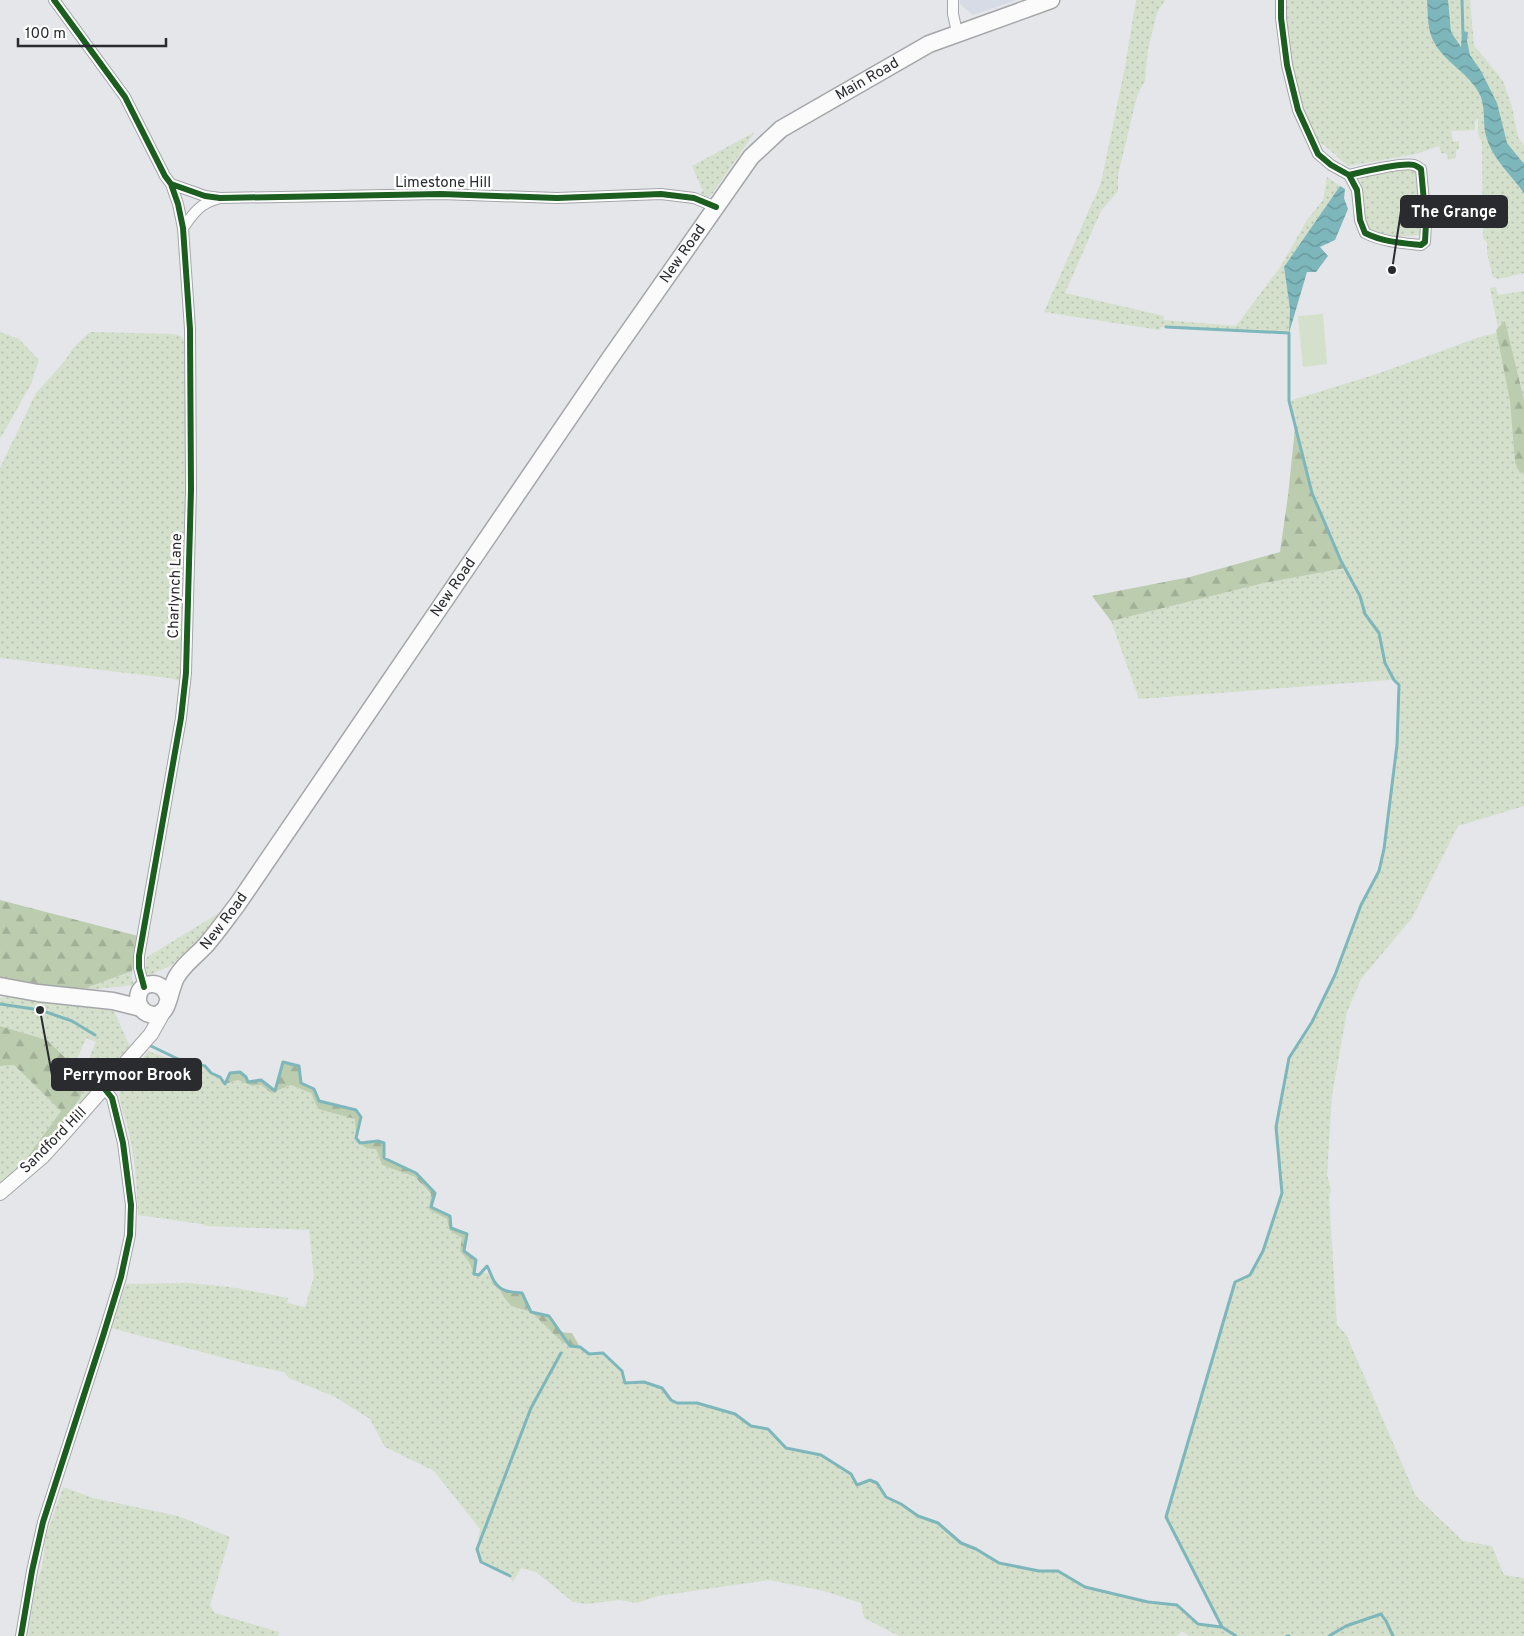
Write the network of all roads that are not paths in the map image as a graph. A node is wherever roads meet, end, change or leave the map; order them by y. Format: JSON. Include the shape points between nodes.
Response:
{"nodes":[{"id":1,"x":54,"y":0,"type":"edge"},
{"id":2,"x":953,"y":0,"type":"edge"},
{"id":3,"x":1051,"y":0,"type":"edge"},
{"id":4,"x":1281,"y":0,"type":"edge"},
{"id":5,"x":957,"y":32,"type":"junction"},
{"id":6,"x":1349,"y":175,"type":"junction"},
{"id":7,"x":171,"y":184,"type":"junction"},
{"id":8,"x":220,"y":198,"type":"junction"},
{"id":9,"x":716,"y":207,"type":"junction"},
{"id":10,"x":183,"y":228,"type":"junction"},
{"id":11,"x":186,"y":964,"type":"junction"},
{"id":12,"x":0,"y":986,"type":"edge"},
{"id":13,"x":144,"y":996,"type":"junction"},
{"id":14,"x":166,"y":1004,"type":"junction"},
{"id":15,"x":145,"y":1041,"type":"junction"},
{"id":16,"x":104,"y":1088,"type":"junction"},
{"id":17,"x":0,"y":1193,"type":"edge"},
{"id":18,"x":21,"y":1636,"type":"edge"}],
"edges":[{"from":1,"to":7,"type":"street","name":"Charlynch Lane","via":[[121,90]]},
{"from":2,"to":5,"type":"street"},
{"from":3,"to":5,"type":"main road","name":"Main Road"},
{"from":4,"to":6,"type":"street","via":[[1287,65],[1298,110],[1318,154]]},
{"from":5,"to":9,"type":"main road","name":"Main Road","via":[[916,50],[781,128],[751,157]]},
{"from":6,"to":6,"type":"street","via":[[1412,164],[1421,169],[1425,242],[1422,245],[1392,243],[1365,233],[1360,220],[1357,190]]},
{"from":7,"to":8,"type":"street","name":"Limestone Hill"},
{"from":7,"to":10,"type":"street","name":"Charlynch Lane"},
{"from":8,"to":9,"type":"street","name":"Limestone Hill","via":[[440,194],[557,198],[661,194],[694,198]]},
{"from":8,"to":10,"type":"street","name":"Limestone Hill","via":[[202,204]]},
{"from":9,"to":11,"type":"main road","name":"New Road","via":[[237,905],[206,946]]},
{"from":10,"to":13,"type":"street","name":"Charlynch Lane","via":[[191,389],[186,673],[139,956]]},
{"from":11,"to":13,"type":"main road","name":"New Road"},
{"from":11,"to":14,"type":"main road","name":"New Road","via":[[171,986]]},
{"from":12,"to":13,"type":"main road","via":[[113,1001]]},
{"from":13,"to":14,"type":"main road","via":[[164,988]]},
{"from":13,"to":14,"type":"main road","via":[[154,1015]]},
{"from":13,"to":15,"type":"main road"},
{"from":14,"to":15,"type":"main road","name":"Sandford Hill","via":[[156,1027]]},
{"from":15,"to":16,"type":"main road","name":"Sandford Hill"},
{"from":16,"to":17,"type":"main road","name":"Sandford Hill","via":[[42,1157]]},
{"from":16,"to":18,"type":"street","via":[[112,1098],[123,1143],[131,1205],[130,1235],[121,1277],[42,1522]]}]}
